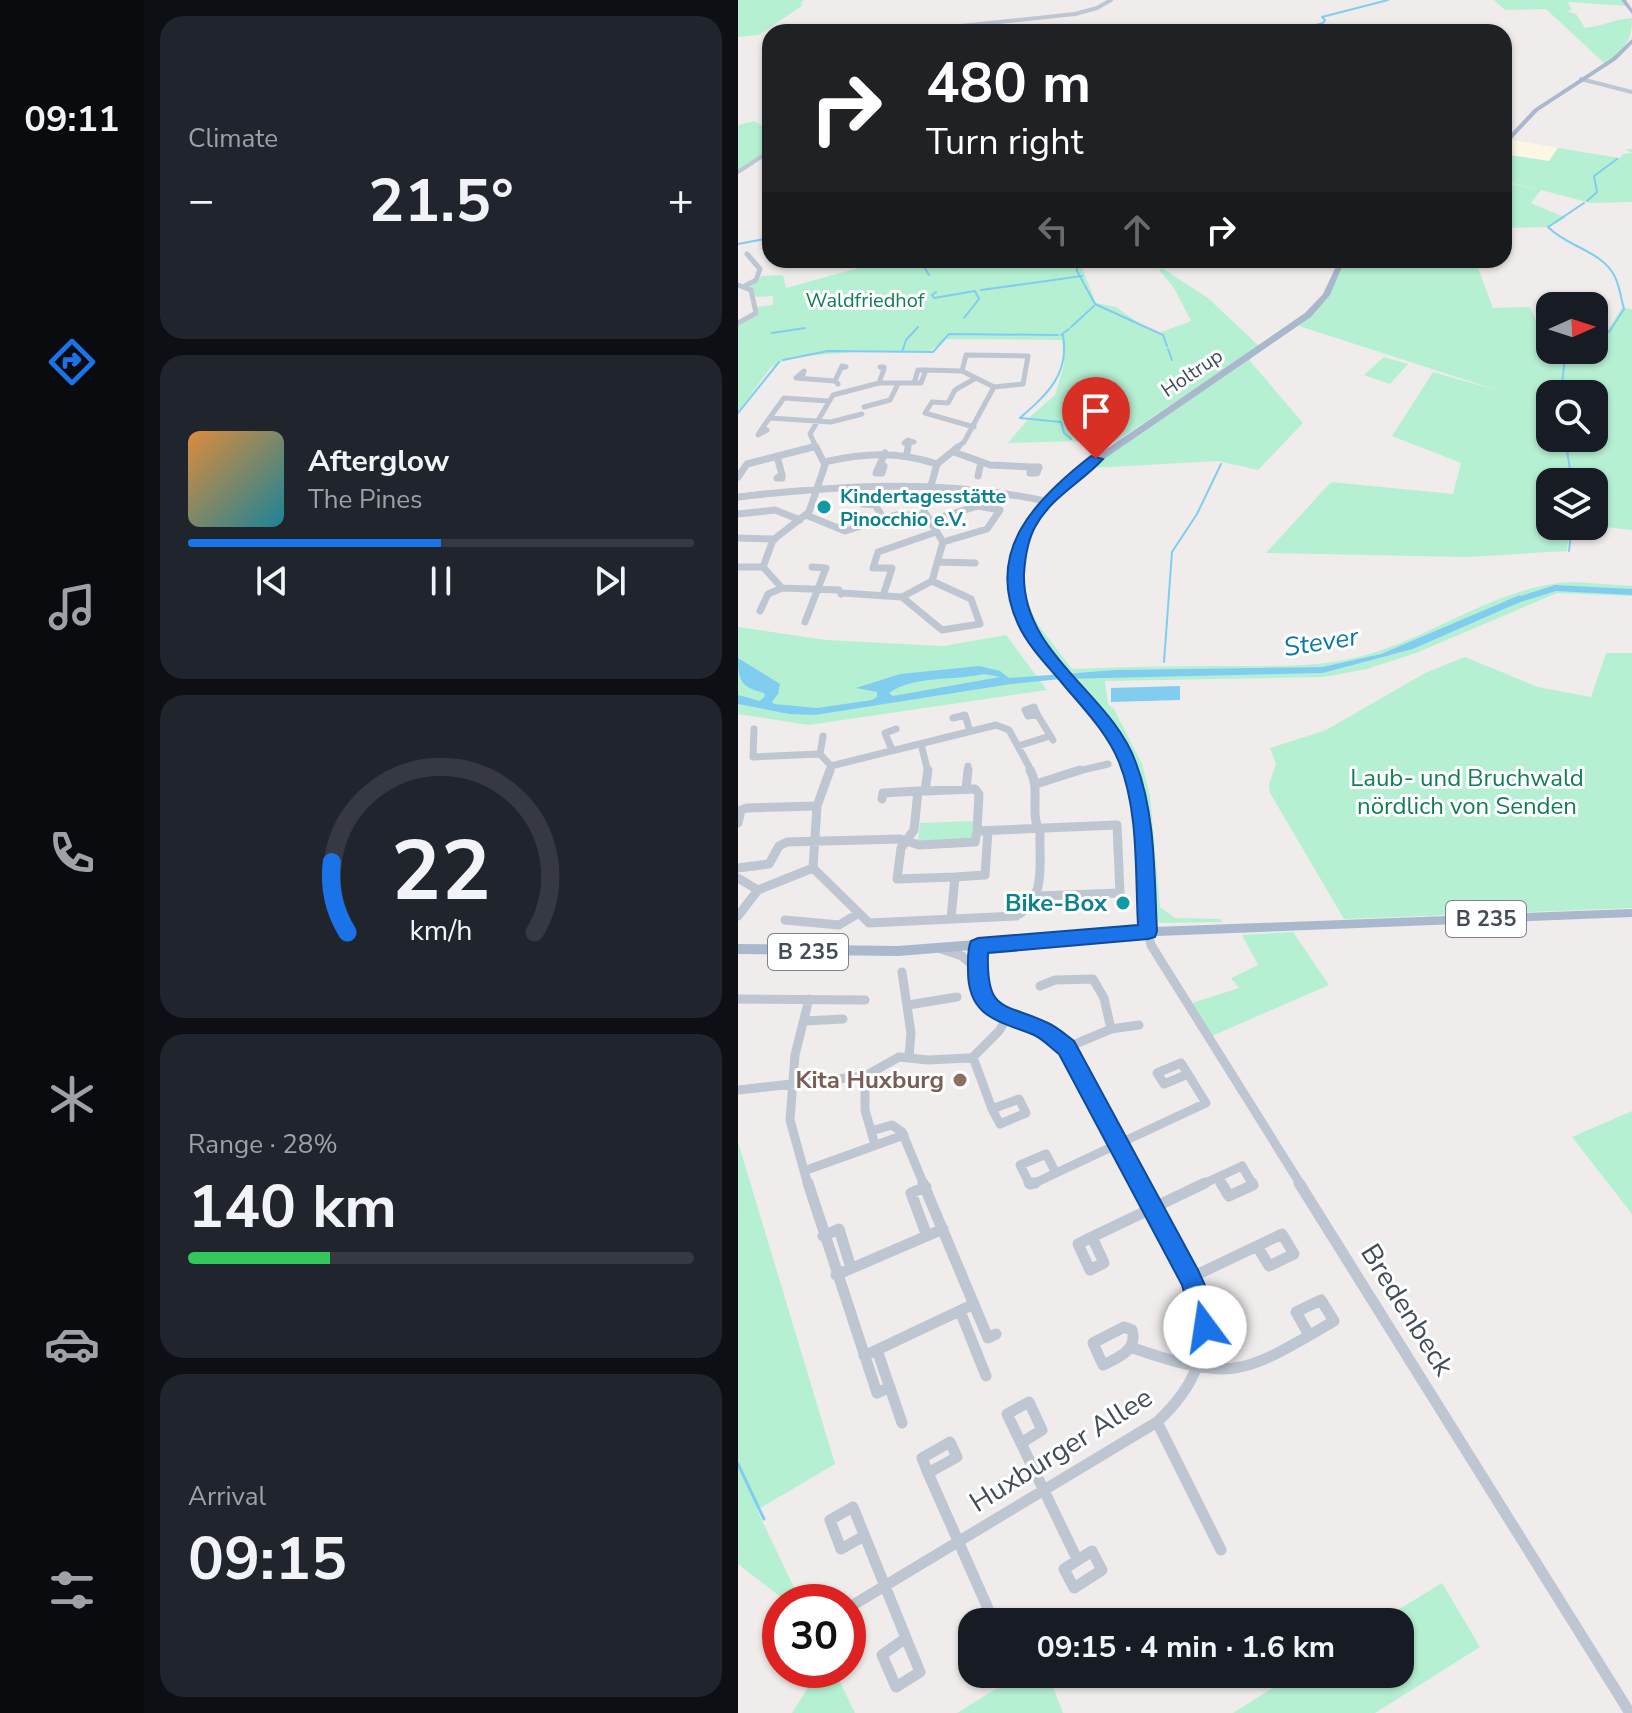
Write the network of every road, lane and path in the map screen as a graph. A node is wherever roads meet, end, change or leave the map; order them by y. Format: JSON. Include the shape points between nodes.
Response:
{"nodes":[{"id":1,"x":1111,"y":0,"type":"edge"},
{"id":2,"x":1623,"y":0,"type":"edge"},
{"id":3,"x":1632,"y":12,"type":"edge"},
{"id":4,"x":976,"y":24,"type":"edge"},
{"id":5,"x":1632,"y":41,"type":"edge"},
{"id":6,"x":1581,"y":79,"type":"junction"},
{"id":7,"x":1632,"y":92,"type":"edge"},
{"id":8,"x":1512,"y":135,"type":"edge"},
{"id":9,"x":762,"y":156,"type":"edge"},
{"id":10,"x":738,"y":172,"type":"edge"},
{"id":11,"x":747,"y":254,"type":"dead end"},
{"id":12,"x":1338,"y":268,"type":"edge"},
{"id":13,"x":742,"y":285,"type":"edge"},
{"id":14,"x":738,"y":323,"type":"edge"},
{"id":15,"x":841,"y":368,"type":"dead end"},
{"id":16,"x":884,"y":369,"type":"dead end"},
{"id":17,"x":962,"y":371,"type":"junction"},
{"id":18,"x":802,"y":378,"type":"dead end"},
{"id":19,"x":976,"y":378,"type":"junction"},
{"id":20,"x":835,"y":381,"type":"junction"},
{"id":21,"x":879,"y":383,"type":"junction"},
{"id":22,"x":898,"y":384,"type":"junction"},
{"id":23,"x":994,"y":387,"type":"junction"},
{"id":24,"x":843,"y":391,"type":"junction"},
{"id":25,"x":828,"y":401,"type":"junction"},
{"id":26,"x":770,"y":418,"type":"junction"},
{"id":27,"x":816,"y":421,"type":"junction"},
{"id":28,"x":763,"y":427,"type":"dead end"},
{"id":29,"x":974,"y":427,"type":"junction"},
{"id":30,"x":867,"y":442,"type":"dead end"},
{"id":31,"x":909,"y":444,"type":"dead end"},
{"id":32,"x":814,"y":447,"type":"junction"},
{"id":33,"x":954,"y":452,"type":"junction"},
{"id":34,"x":864,"y":453,"type":"junction"},
{"id":35,"x":885,"y":453,"type":"junction"},
{"id":36,"x":907,"y":453,"type":"junction"},
{"id":37,"x":777,"y":456,"type":"junction"},
{"id":38,"x":824,"y":462,"type":"junction"},
{"id":39,"x":981,"y":462,"type":"junction"},
{"id":40,"x":937,"y":464,"type":"junction"},
{"id":41,"x":881,"y":466,"type":"dead end"},
{"id":42,"x":1012,"y":466,"type":"junction"},
{"id":43,"x":1031,"y":466,"type":"dead end"},
{"id":44,"x":782,"y":475,"type":"dead end"},
{"id":45,"x":978,"y":476,"type":"dead end"},
{"id":46,"x":1011,"y":476,"type":"dead end"},
{"id":47,"x":738,"y":478,"type":"edge"},
{"id":48,"x":817,"y":488,"type":"junction"},
{"id":49,"x":930,"y":488,"type":"junction"},
{"id":50,"x":738,"y":497,"type":"edge"},
{"id":51,"x":1045,"y":501,"type":"junction"},
{"id":52,"x":863,"y":504,"type":"dead end"},
{"id":53,"x":738,"y":514,"type":"edge"},
{"id":54,"x":803,"y":517,"type":"junction"},
{"id":55,"x":926,"y":518,"type":"junction"},
{"id":56,"x":884,"y":519,"type":"junction"},
{"id":57,"x":936,"y":532,"type":"junction"},
{"id":58,"x":738,"y":538,"type":"edge"},
{"id":59,"x":775,"y":539,"type":"junction"},
{"id":60,"x":943,"y":542,"type":"junction"},
{"id":61,"x":938,"y":562,"type":"junction"},
{"id":62,"x":975,"y":563,"type":"dead end"},
{"id":63,"x":738,"y":567,"type":"edge"},
{"id":64,"x":763,"y":567,"type":"junction"},
{"id":65,"x":825,"y":572,"type":"dead end"},
{"id":66,"x":932,"y":581,"type":"junction"},
{"id":67,"x":782,"y":588,"type":"junction"},
{"id":68,"x":820,"y":590,"type":"junction"},
{"id":69,"x":883,"y":596,"type":"junction"},
{"id":70,"x":902,"y":597,"type":"junction"},
{"id":71,"x":760,"y":611,"type":"dead end"},
{"id":72,"x":805,"y":622,"type":"dead end"},
{"id":73,"x":1037,"y":714,"type":"dead end"},
{"id":74,"x":953,"y":718,"type":"dead end"},
{"id":75,"x":754,"y":729,"type":"dead end"},
{"id":76,"x":896,"y":729,"type":"dead end"},
{"id":77,"x":970,"y":731,"type":"junction"},
{"id":78,"x":823,"y":736,"type":"dead end"},
{"id":79,"x":921,"y":744,"type":"junction"},
{"id":80,"x":1018,"y":746,"type":"junction"},
{"id":81,"x":892,"y":750,"type":"junction"},
{"id":82,"x":820,"y":754,"type":"junction"},
{"id":83,"x":1108,"y":764,"type":"dead end"},
{"id":84,"x":831,"y":766,"type":"junction"},
{"id":85,"x":968,"y":766,"type":"dead end"},
{"id":86,"x":1036,"y":784,"type":"junction"},
{"id":87,"x":966,"y":789,"type":"junction"},
{"id":88,"x":922,"y":791,"type":"junction"},
{"id":89,"x":882,"y":799,"type":"dead end"},
{"id":90,"x":817,"y":806,"type":"junction"},
{"id":91,"x":738,"y":823,"type":"edge"},
{"id":92,"x":1038,"y":829,"type":"junction"},
{"id":93,"x":977,"y":831,"type":"junction"},
{"id":94,"x":988,"y":831,"type":"junction"},
{"id":95,"x":816,"y":841,"type":"junction"},
{"id":96,"x":910,"y":842,"type":"junction"},
{"id":97,"x":738,"y":868,"type":"edge"},
{"id":98,"x":813,"y":868,"type":"junction"},
{"id":99,"x":955,"y":877,"type":"junction"},
{"id":100,"x":738,"y":878,"type":"edge"},
{"id":101,"x":758,"y":890,"type":"junction"},
{"id":102,"x":1038,"y":896,"type":"junction"},
{"id":103,"x":859,"y":913,"type":"junction"},
{"id":104,"x":1632,"y":913,"type":"edge"},
{"id":105,"x":738,"y":916,"type":"edge"},
{"id":106,"x":951,"y":919,"type":"junction"},
{"id":107,"x":785,"y":920,"type":"dead end"},
{"id":108,"x":1148,"y":931,"type":"junction"},
{"id":109,"x":978,"y":946,"type":"junction"},
{"id":110,"x":738,"y":947,"type":"edge"},
{"id":111,"x":941,"y":948,"type":"junction"},
{"id":112,"x":978,"y":970,"type":"junction"},
{"id":113,"x":902,"y":972,"type":"dead end"},
{"id":114,"x":1040,"y":986,"type":"dead end"},
{"id":115,"x":957,"y":997,"type":"dead end"},
{"id":116,"x":738,"y":999,"type":"edge"},
{"id":117,"x":809,"y":999,"type":"junction"},
{"id":118,"x":865,"y":1000,"type":"dead end"},
{"id":119,"x":908,"y":1005,"type":"junction"},
{"id":120,"x":1007,"y":1018,"type":"junction"},
{"id":121,"x":843,"y":1019,"type":"dead end"},
{"id":122,"x":805,"y":1021,"type":"junction"},
{"id":123,"x":1139,"y":1025,"type":"dead end"},
{"id":124,"x":1111,"y":1029,"type":"junction"},
{"id":125,"x":1066,"y":1048,"type":"junction"},
{"id":126,"x":909,"y":1056,"type":"junction"},
{"id":127,"x":972,"y":1058,"type":"junction"},
{"id":128,"x":1188,"y":1074,"type":"dead end"},
{"id":129,"x":865,"y":1076,"type":"junction"},
{"id":130,"x":794,"y":1084,"type":"junction"},
{"id":131,"x":738,"y":1090,"type":"edge"},
{"id":132,"x":992,"y":1109,"type":"dead end"},
{"id":133,"x":871,"y":1131,"type":"junction"},
{"id":134,"x":904,"y":1135,"type":"junction"},
{"id":135,"x":875,"y":1145,"type":"junction"},
{"id":136,"x":1118,"y":1145,"type":"junction"},
{"id":137,"x":804,"y":1171,"type":"junction"},
{"id":138,"x":1056,"y":1174,"type":"dead end"},
{"id":139,"x":1218,"y":1177,"type":"dead end"},
{"id":140,"x":926,"y":1187,"type":"junction"},
{"id":141,"x":1152,"y":1207,"type":"junction"},
{"id":142,"x":943,"y":1229,"type":"junction"},
{"id":143,"x":823,"y":1236,"type":"junction"},
{"id":144,"x":927,"y":1236,"type":"junction"},
{"id":145,"x":1092,"y":1236,"type":"dead end"},
{"id":146,"x":1257,"y":1246,"type":"dead end"},
{"id":147,"x":851,"y":1268,"type":"junction"},
{"id":148,"x":836,"y":1275,"type":"junction"},
{"id":149,"x":1190,"y":1278,"type":"junction"},
{"id":150,"x":974,"y":1304,"type":"junction"},
{"id":151,"x":960,"y":1311,"type":"junction"},
{"id":152,"x":1309,"y":1335,"type":"dead end"},
{"id":153,"x":973,"y":1345,"type":"junction"},
{"id":154,"x":1130,"y":1347,"type":"dead end"},
{"id":155,"x":877,"y":1350,"type":"junction"},
{"id":156,"x":864,"y":1356,"type":"junction"},
{"id":157,"x":1199,"y":1369,"type":"junction"},
{"id":158,"x":986,"y":1376,"type":"dead end"},
{"id":159,"x":890,"y":1387,"type":"junction"},
{"id":160,"x":1157,"y":1422,"type":"junction"},
{"id":161,"x":902,"y":1423,"type":"dead end"},
{"id":162,"x":1021,"y":1443,"type":"dead end"},
{"id":163,"x":928,"y":1473,"type":"dead end"},
{"id":164,"x":1043,"y":1490,"type":"junction"},
{"id":165,"x":864,"y":1536,"type":"dead end"},
{"id":166,"x":958,"y":1542,"type":"junction"},
{"id":167,"x":1221,"y":1550,"type":"dead end"},
{"id":168,"x":1077,"y":1559,"type":"dead end"},
{"id":169,"x":887,"y":1585,"type":"junction"},
{"id":170,"x":866,"y":1597,"type":"edge"},
{"id":171,"x":988,"y":1608,"type":"edge"},
{"id":172,"x":907,"y":1638,"type":"dead end"},
{"id":173,"x":1630,"y":1713,"type":"edge"}],
"edges":[{"from":1,"to":4,"type":"street","via":[[1067,14]]},
{"from":2,"to":3,"type":"main road"},
{"from":5,"to":6,"type":"main road"},
{"from":6,"to":7,"type":"street"},
{"from":6,"to":8,"type":"main road","via":[[1529,115]]},
{"from":9,"to":10,"type":"street"},
{"from":11,"to":13,"type":"street","via":[[760,269],[756,280]]},
{"from":12,"to":51,"type":"main road","name":"Holtrup","via":[[1326,295],[1308,315],[1082,468]]},
{"from":13,"to":14,"type":"street","via":[[751,290],[756,313]]},
{"from":15,"to":20,"type":"street"},
{"from":16,"to":21,"type":"street"},
{"from":17,"to":19,"type":"street"},
{"from":17,"to":22,"type":"street","via":[[918,370],[914,383]]},
{"from":17,"to":23,"type":"street","via":[[966,355],[1028,356],[1023,384]]},
{"from":18,"to":20,"type":"street"},
{"from":19,"to":23,"type":"street"},
{"from":19,"to":29,"type":"street","via":[[955,390],[948,403],[932,402],[925,413]]},
{"from":20,"to":24,"type":"street"},
{"from":21,"to":22,"type":"street"},
{"from":21,"to":24,"type":"street"},
{"from":22,"to":27,"type":"street","via":[[890,400],[831,422]]},
{"from":23,"to":29,"type":"street"},
{"from":24,"to":25,"type":"street"},
{"from":25,"to":26,"type":"street","via":[[784,398]]},
{"from":25,"to":27,"type":"street"},
{"from":26,"to":27,"type":"street"},
{"from":26,"to":28,"type":"street"},
{"from":27,"to":32,"type":"street","via":[[809,435]]},
{"from":29,"to":33,"type":"street"},
{"from":30,"to":34,"type":"street"},
{"from":31,"to":36,"type":"street"},
{"from":32,"to":37,"type":"street"},
{"from":32,"to":38,"type":"street"},
{"from":33,"to":39,"type":"street"},
{"from":33,"to":40,"type":"street"},
{"from":34,"to":35,"type":"street"},
{"from":34,"to":38,"type":"street"},
{"from":35,"to":36,"type":"street"},
{"from":35,"to":41,"type":"street"},
{"from":36,"to":40,"type":"street"},
{"from":37,"to":44,"type":"street"},
{"from":37,"to":47,"type":"street","via":[[747,464],[744,479]]},
{"from":38,"to":48,"type":"street"},
{"from":39,"to":42,"type":"street"},
{"from":39,"to":45,"type":"street"},
{"from":40,"to":49,"type":"street"},
{"from":42,"to":43,"type":"street"},
{"from":42,"to":46,"type":"street"},
{"from":48,"to":49,"type":"street"},
{"from":48,"to":50,"type":"street"},
{"from":48,"to":54,"type":"street"},
{"from":49,"to":51,"type":"street","via":[[991,490]]},
{"from":49,"to":55,"type":"street"},
{"from":51,"to":108,"type":"main road","name":"Holtrup","via":[[1020,544],[1015,580],[1026,623],[1115,738],[1134,779]]},
{"from":52,"to":56,"type":"street","via":[[875,505]]},
{"from":53,"to":54,"type":"street","via":[[775,510]]},
{"from":54,"to":56,"type":"street","via":[[845,531]]},
{"from":54,"to":59,"type":"street"},
{"from":55,"to":56,"type":"street"},
{"from":55,"to":57,"type":"street"},
{"from":55,"to":60,"type":"street","via":[[978,506],[1000,510],[987,529]]},
{"from":57,"to":60,"type":"street"},
{"from":57,"to":69,"type":"street","via":[[881,550],[875,563],[893,563]]},
{"from":58,"to":59,"type":"street"},
{"from":59,"to":64,"type":"street"},
{"from":60,"to":61,"type":"street"},
{"from":61,"to":62,"type":"street"},
{"from":61,"to":66,"type":"street"},
{"from":63,"to":64,"type":"street"},
{"from":64,"to":67,"type":"street"},
{"from":65,"to":68,"type":"street"},
{"from":66,"to":70,"type":"street"},
{"from":66,"to":70,"type":"street","via":[[971,599],[980,624],[942,630]]},
{"from":67,"to":68,"type":"street"},
{"from":67,"to":71,"type":"street","via":[[768,594]]},
{"from":68,"to":69,"type":"street"},
{"from":68,"to":72,"type":"street"},
{"from":69,"to":70,"type":"street"},
{"from":73,"to":80,"type":"street","via":[[1052,738]]},
{"from":74,"to":77,"type":"street","via":[[965,715]]},
{"from":75,"to":82,"type":"street","via":[[753,757]]},
{"from":76,"to":81,"type":"street","via":[[885,733]]},
{"from":77,"to":79,"type":"street"},
{"from":77,"to":80,"type":"street","via":[[1006,727]]},
{"from":78,"to":82,"type":"street"},
{"from":79,"to":81,"type":"street"},
{"from":79,"to":88,"type":"street","via":[[928,770]]},
{"from":80,"to":86,"type":"street"},
{"from":81,"to":84,"type":"street"},
{"from":82,"to":84,"type":"street"},
{"from":83,"to":86,"type":"street"},
{"from":84,"to":90,"type":"street"},
{"from":85,"to":87,"type":"street"},
{"from":86,"to":92,"type":"street"},
{"from":87,"to":88,"type":"street"},
{"from":87,"to":93,"type":"street","via":[[979,794]]},
{"from":88,"to":89,"type":"street","via":[[883,793]]},
{"from":88,"to":96,"type":"street"},
{"from":90,"to":91,"type":"street","via":[[747,808],[741,810]]},
{"from":90,"to":95,"type":"street"},
{"from":92,"to":94,"type":"street"},
{"from":92,"to":102,"type":"street"},
{"from":92,"to":102,"type":"street","via":[[1117,825],[1120,893]]},
{"from":93,"to":94,"type":"street"},
{"from":93,"to":96,"type":"street","via":[[975,842]]},
{"from":94,"to":99,"type":"street","via":[[985,875]]},
{"from":95,"to":96,"type":"street"},
{"from":95,"to":97,"type":"street","via":[[782,843],[770,863]]},
{"from":95,"to":98,"type":"street"},
{"from":96,"to":99,"type":"street","via":[[901,848],[897,879]]},
{"from":98,"to":101,"type":"street"},
{"from":98,"to":103,"type":"street"},
{"from":99,"to":106,"type":"street"},
{"from":100,"to":101,"type":"street"},
{"from":101,"to":105,"type":"street"},
{"from":102,"to":106,"type":"street","via":[[1016,916]]},
{"from":103,"to":106,"type":"street","via":[[872,925]]},
{"from":103,"to":107,"type":"street","via":[[839,925]]},
{"from":104,"to":108,"type":"main road","number":"B 235"},
{"from":108,"to":109,"type":"main road","number":"B 235"},
{"from":108,"to":173,"type":"street","name":"Bredenbeck","via":[[1151,945]]},
{"from":109,"to":111,"type":"main road","number":"B 235"},
{"from":109,"to":112,"type":"street","name":"Huxburger Allee"},
{"from":110,"to":111,"type":"main road","number":"B 235","via":[[812,952]]},
{"from":111,"to":112,"type":"street"},
{"from":112,"to":120,"type":"street","name":"Huxburger Allee","via":[[985,1000]]},
{"from":113,"to":119,"type":"street"},
{"from":114,"to":124,"type":"street","via":[[1093,979]]},
{"from":115,"to":119,"type":"street"},
{"from":116,"to":117,"type":"street"},
{"from":117,"to":118,"type":"street"},
{"from":117,"to":122,"type":"street"},
{"from":119,"to":126,"type":"street"},
{"from":120,"to":125,"type":"street","name":"Huxburger Allee","via":[[1043,1030]]},
{"from":120,"to":127,"type":"street"},
{"from":121,"to":122,"type":"street"},
{"from":122,"to":130,"type":"street","via":[[795,1055]]},
{"from":123,"to":124,"type":"street"},
{"from":124,"to":125,"type":"street"},
{"from":125,"to":136,"type":"street","name":"Huxburger Allee"},
{"from":126,"to":127,"type":"street"},
{"from":126,"to":129,"type":"street","via":[[889,1060]]},
{"from":127,"to":132,"type":"street"},
{"from":128,"to":136,"type":"street","via":[[1206,1103]]},
{"from":129,"to":130,"type":"street"},
{"from":129,"to":133,"type":"street"},
{"from":130,"to":131,"type":"street"},
{"from":130,"to":137,"type":"street","via":[[790,1120]]},
{"from":133,"to":134,"type":"street","via":[[892,1125]]},
{"from":133,"to":135,"type":"street"},
{"from":134,"to":135,"type":"street"},
{"from":134,"to":140,"type":"street"},
{"from":135,"to":137,"type":"street"},
{"from":136,"to":138,"type":"street"},
{"from":136,"to":141,"type":"street","name":"Huxburger Allee"},
{"from":137,"to":143,"type":"street"},
{"from":139,"to":141,"type":"street"},
{"from":140,"to":142,"type":"street"},
{"from":140,"to":144,"type":"street","via":[[911,1193]]},
{"from":141,"to":145,"type":"street"},
{"from":141,"to":149,"type":"street","name":"Huxburger Allee"},
{"from":142,"to":144,"type":"street"},
{"from":142,"to":150,"type":"street"},
{"from":143,"to":147,"type":"street","via":[[839,1229]]},
{"from":143,"to":148,"type":"street"},
{"from":144,"to":147,"type":"street"},
{"from":146,"to":149,"type":"street"},
{"from":147,"to":148,"type":"street"},
{"from":148,"to":156,"type":"street"},
{"from":149,"to":157,"type":"street","name":"Huxburger Allee","via":[[1205,1327]]},
{"from":150,"to":151,"type":"street"},
{"from":150,"to":153,"type":"street","via":[[992,1336]]},
{"from":151,"to":153,"type":"street"},
{"from":151,"to":155,"type":"street"},
{"from":152,"to":157,"type":"street","via":[[1248,1366]]},
{"from":153,"to":158,"type":"street"},
{"from":154,"to":157,"type":"street"},
{"from":155,"to":156,"type":"street"},
{"from":155,"to":159,"type":"street"},
{"from":156,"to":159,"type":"street","via":[[877,1393]]},
{"from":157,"to":160,"type":"street","name":"Huxburger Allee","via":[[1182,1398]]},
{"from":159,"to":161,"type":"street"},
{"from":160,"to":164,"type":"street","name":"Huxburger Allee"},
{"from":160,"to":167,"type":"street"},
{"from":162,"to":164,"type":"street"},
{"from":163,"to":166,"type":"street"},
{"from":164,"to":166,"type":"street","name":"Huxburger Allee"},
{"from":164,"to":168,"type":"street"},
{"from":165,"to":169,"type":"street"},
{"from":166,"to":169,"type":"street","name":"Huxburger Allee"},
{"from":166,"to":171,"type":"street"},
{"from":169,"to":170,"type":"street","name":"Huxburger Allee"},
{"from":169,"to":172,"type":"street"}]}
